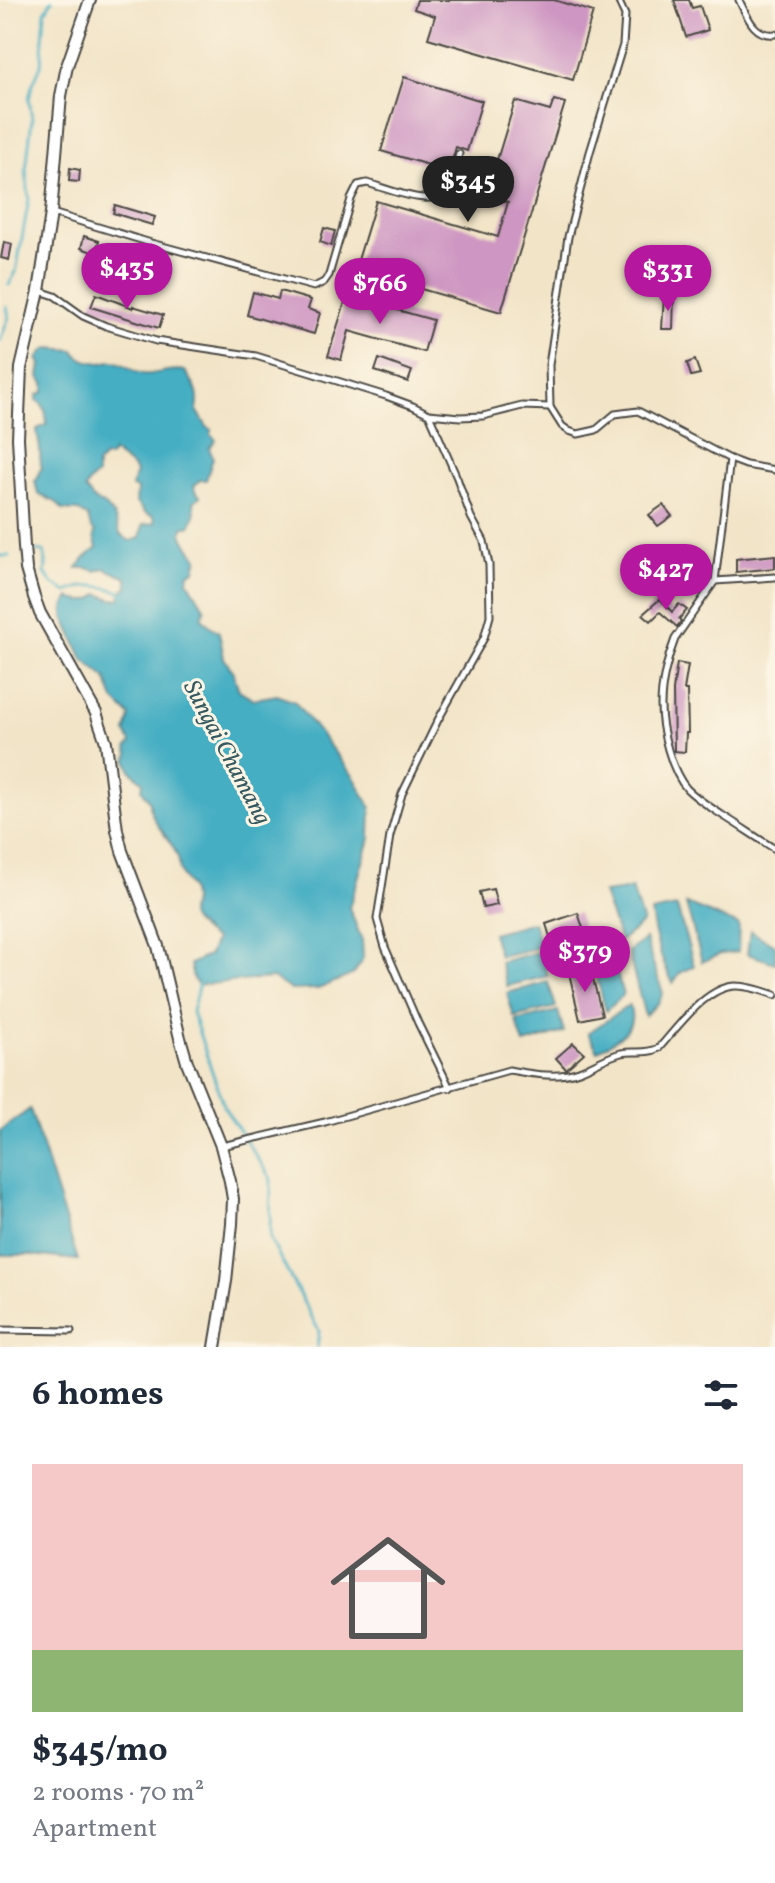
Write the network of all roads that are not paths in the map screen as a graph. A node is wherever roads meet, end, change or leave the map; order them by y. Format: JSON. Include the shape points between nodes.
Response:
{"nodes":[{"id":1,"x":90,"y":0,"type":"edge"},
{"id":2,"x":618,"y":0,"type":"edge"},
{"id":3,"x":739,"y":0,"type":"edge"},
{"id":4,"x":775,"y":34,"type":"edge"},
{"id":5,"x":459,"y":154,"type":"dead end"},
{"id":6,"x":51,"y":213,"type":"junction"},
{"id":7,"x":39,"y":291,"type":"junction"},
{"id":8,"x":550,"y":407,"type":"junction"},
{"id":9,"x":429,"y":414,"type":"junction"},
{"id":10,"x":730,"y":459,"type":"junction"},
{"id":11,"x":775,"y":470,"type":"edge"},
{"id":12,"x":775,"y":577,"type":"edge"},
{"id":13,"x":715,"y":581,"type":"junction"},
{"id":14,"x":775,"y":849,"type":"edge"},
{"id":15,"x":775,"y":995,"type":"edge"},
{"id":16,"x":450,"y":1088,"type":"junction"},
{"id":17,"x":221,"y":1146,"type":"junction"},
{"id":18,"x":0,"y":1330,"type":"edge"},
{"id":19,"x":71,"y":1331,"type":"dead end"},
{"id":20,"x":215,"y":1347,"type":"edge"}],
"edges":[{"from":1,"to":6,"type":"street","via":[[61,96]]},
{"from":2,"to":8,"type":"lane","via":[[625,15],[623,45],[568,237],[549,365]]},
{"from":3,"to":4,"type":"lane","via":[[760,33]]},
{"from":5,"to":6,"type":"lane","via":[[450,185],[440,197],[424,199],[358,185],[329,275],[314,287]]},
{"from":6,"to":7,"type":"street"},
{"from":7,"to":9,"type":"lane","via":[[92,321],[148,340],[256,356]]},
{"from":7,"to":17,"type":"street","via":[[23,358],[18,411],[26,569],[40,613],[103,729],[119,840],[158,946],[187,1062]]},
{"from":8,"to":9,"type":"lane","via":[[522,406],[483,416]]},
{"from":8,"to":10,"type":"lane","via":[[562,426],[578,434],[596,430],[615,414],[638,411]]},
{"from":9,"to":16,"type":"lane","via":[[484,541],[490,616],[484,638],[402,794],[377,919]]},
{"from":10,"to":11,"type":"lane"},
{"from":10,"to":13,"type":"lane"},
{"from":12,"to":13,"type":"lane"},
{"from":13,"to":14,"type":"lane","via":[[671,649],[661,706],[669,754],[689,791]]},
{"from":15,"to":16,"type":"lane","via":[[728,986],[708,995],[654,1051],[622,1053],[560,1075],[509,1070]]},
{"from":16,"to":17,"type":"lane"},
{"from":17,"to":20,"type":"street","via":[[233,1199]]},
{"from":18,"to":19,"type":"lane"}]}
